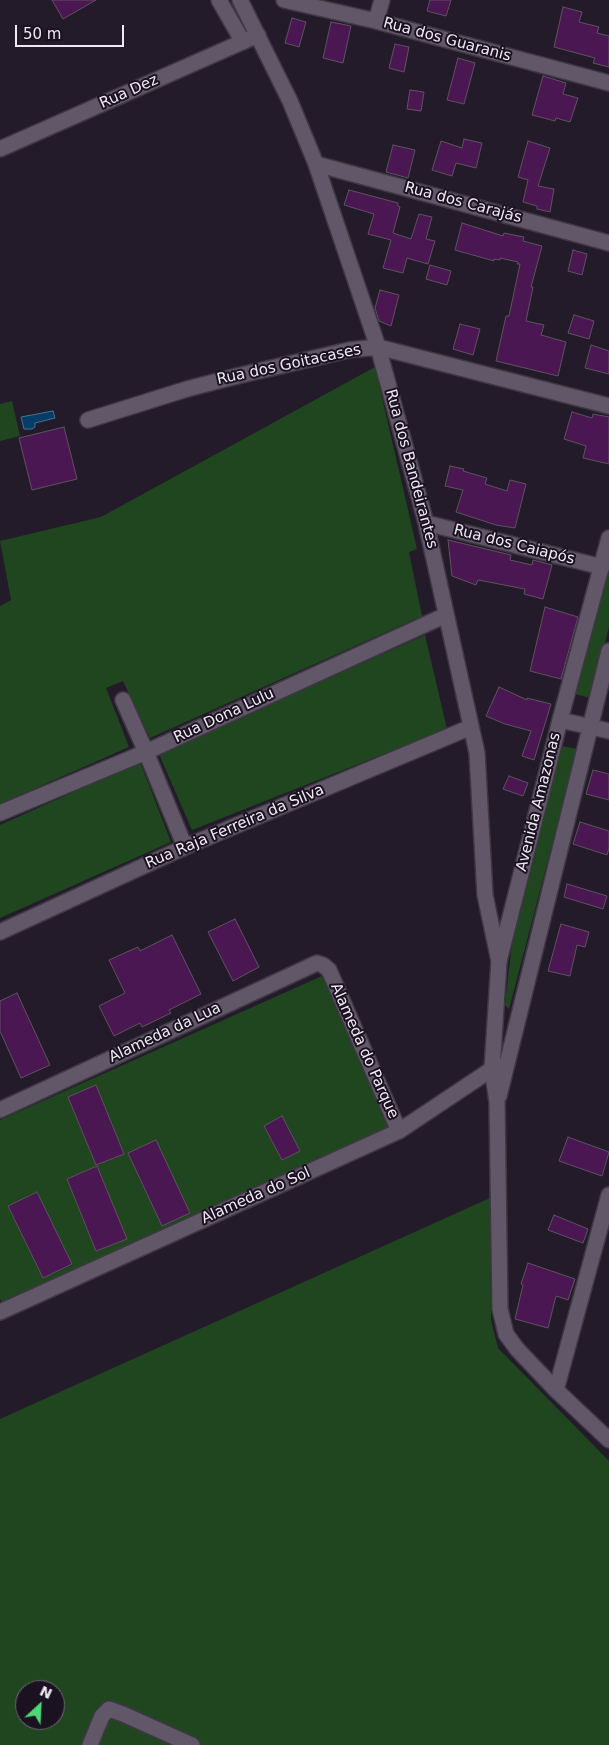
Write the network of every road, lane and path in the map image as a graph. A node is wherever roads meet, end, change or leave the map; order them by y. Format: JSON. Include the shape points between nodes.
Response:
{"nodes":[{"id":1,"x":219,"y":0,"type":"edge"},
{"id":2,"x":240,"y":0,"type":"edge"},
{"id":3,"x":284,"y":0,"type":"edge"},
{"id":4,"x":382,"y":0,"type":"edge"},
{"id":5,"x":376,"y":22,"type":"junction"},
{"id":6,"x":258,"y":35,"type":"junction"},
{"id":7,"x":243,"y":42,"type":"junction"},
{"id":8,"x":609,"y":83,"type":"edge"},
{"id":9,"x":0,"y":149,"type":"edge"},
{"id":10,"x":316,"y":164,"type":"junction"},
{"id":11,"x":609,"y":243,"type":"edge"},
{"id":12,"x":378,"y":347,"type":"junction"},
{"id":13,"x":609,"y":406,"type":"edge"},
{"id":14,"x":88,"y":420,"type":"dead end"},
{"id":15,"x":426,"y":523,"type":"junction"},
{"id":16,"x":609,"y":538,"type":"edge"},
{"id":17,"x":602,"y":567,"type":"junction"},
{"id":18,"x":446,"y":615,"type":"junction"},
{"id":19,"x":609,"y":651,"type":"edge"},
{"id":20,"x":123,"y":700,"type":"dead end"},
{"id":21,"x":560,"y":720,"type":"junction"},
{"id":22,"x":589,"y":726,"type":"junction"},
{"id":23,"x":471,"y":727,"type":"junction"},
{"id":24,"x":609,"y":732,"type":"edge"},
{"id":25,"x":146,"y":752,"type":"junction"},
{"id":26,"x":0,"y":813,"type":"edge"},
{"id":27,"x":185,"y":847,"type":"junction"},
{"id":28,"x":0,"y":932,"type":"edge"},
{"id":29,"x":499,"y":961,"type":"junction"},
{"id":30,"x":329,"y":970,"type":"joint"},
{"id":31,"x":499,"y":1069,"type":"junction"},
{"id":32,"x":0,"y":1110,"type":"edge"},
{"id":33,"x":399,"y":1131,"type":"junction"},
{"id":34,"x":609,"y":1196,"type":"edge"},
{"id":35,"x":0,"y":1312,"type":"edge"},
{"id":36,"x":556,"y":1390,"type":"junction"},
{"id":37,"x":609,"y":1440,"type":"edge"},
{"id":38,"x":90,"y":1745,"type":"edge"},
{"id":39,"x":192,"y":1745,"type":"edge"}],
"edges":[{"from":1,"to":7,"type":"street"},
{"from":2,"to":6,"type":"street","name":"Rua dos Bandeirantes"},
{"from":3,"to":5,"type":"street","name":"Rua dos Guaranis"},
{"from":4,"to":5,"type":"street"},
{"from":5,"to":8,"type":"street","name":"Rua dos Guaranis"},
{"from":6,"to":7,"type":"street","name":"Rua Dez"},
{"from":6,"to":10,"type":"street","name":"Rua dos Bandeirantes","via":[[290,100]]},
{"from":7,"to":9,"type":"street","name":"Rua Dez"},
{"from":10,"to":11,"type":"street","name":"Rua dos Carajás"},
{"from":10,"to":12,"type":"street","name":"Rua dos Bandeirantes"},
{"from":12,"to":13,"type":"street","name":"Rua dos Goitacases"},
{"from":12,"to":14,"type":"street","name":"Rua dos Goitacases","via":[[349,350],[229,378]]},
{"from":12,"to":15,"type":"street","name":"Rua dos Bandeirantes"},
{"from":15,"to":17,"type":"street","name":"Rua dos Caiapós"},
{"from":15,"to":18,"type":"street","name":"Rua dos Bandeirantes"},
{"from":16,"to":17,"type":"street","name":"Avenida Amazonas"},
{"from":17,"to":21,"type":"street","name":"Avenida Amazonas"},
{"from":18,"to":23,"type":"street","name":"Rua dos Bandeirantes"},
{"from":18,"to":25,"type":"street","name":"Rua Dona Lulu"},
{"from":19,"to":22,"type":"street","name":"Avenida Amazonas"},
{"from":20,"to":25,"type":"street"},
{"from":21,"to":22,"type":"street"},
{"from":21,"to":29,"type":"street","name":"Avenida Amazonas"},
{"from":22,"to":24,"type":"street"},
{"from":22,"to":31,"type":"street","name":"Avenida Amazonas"},
{"from":23,"to":27,"type":"street","name":"Rua Raja Ferreira da Silva"},
{"from":23,"to":29,"type":"street","name":"Rua dos Bandeirantes","via":[[477,754],[485,895]]},
{"from":25,"to":26,"type":"street","name":"Rua Dona Lulu"},
{"from":25,"to":27,"type":"street"},
{"from":27,"to":28,"type":"street","name":"Rua Raja Ferreira da Silva"},
{"from":29,"to":31,"type":"street","name":"Avenida Amazonas"},
{"from":30,"to":32,"type":"street","name":"Alameda da Lua","via":[[323,965],[311,966]]},
{"from":30,"to":33,"type":"street","name":"Alameda do Parque"},
{"from":31,"to":33,"type":"street","name":"Alameda do Sol"},
{"from":31,"to":36,"type":"street","via":[[500,1309],[506,1334]]},
{"from":33,"to":35,"type":"street","name":"Alameda do Sol"},
{"from":34,"to":36,"type":"street"},
{"from":36,"to":37,"type":"street"},
{"from":38,"to":39,"type":"street","via":[[102,1716],[109,1709]]}]}
